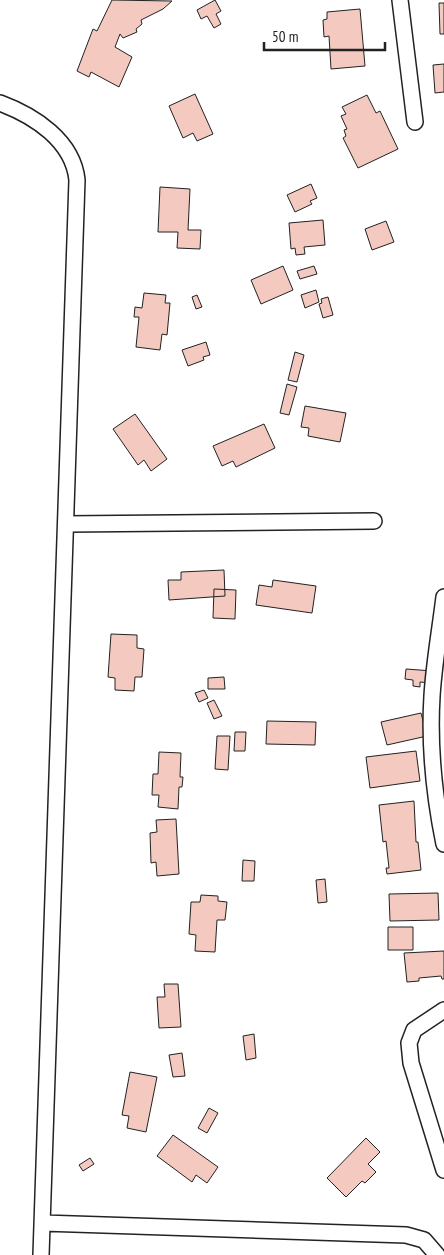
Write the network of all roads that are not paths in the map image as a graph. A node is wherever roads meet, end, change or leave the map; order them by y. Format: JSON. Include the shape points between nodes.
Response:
{"nodes":[{"id":1,"x":400,"y":0,"type":"edge"},
{"id":2,"x":0,"y":103,"type":"edge"},
{"id":3,"x":415,"y":122,"type":"dead end"},
{"id":4,"x":374,"y":521,"type":"dead end"},
{"id":5,"x":66,"y":524,"type":"junction"},
{"id":6,"x":444,"y":597,"type":"edge"},
{"id":7,"x":441,"y":816,"type":"edge"},
{"id":8,"x":444,"y":844,"type":"edge"},
{"id":9,"x":444,"y":1010,"type":"edge"},
{"id":10,"x":444,"y":1170,"type":"edge"},
{"id":11,"x":42,"y":1223,"type":"junction"},
{"id":12,"x":41,"y":1255,"type":"edge"},
{"id":13,"x":437,"y":1255,"type":"edge"}],
"edges":[{"from":1,"to":3,"type":"street"},
{"from":2,"to":5,"type":"street","via":[[41,124],[65,147],[75,165]]},
{"from":4,"to":5,"type":"street"},
{"from":5,"to":11,"type":"street"},
{"from":6,"to":7,"type":"street","via":[[432,696],[432,758]]},
{"from":7,"to":8,"type":"street"},
{"from":9,"to":10,"type":"street","via":[[414,1030],[408,1043],[411,1063]]},
{"from":11,"to":12,"type":"street"},
{"from":11,"to":13,"type":"street","via":[[406,1236],[424,1240]]}]}
